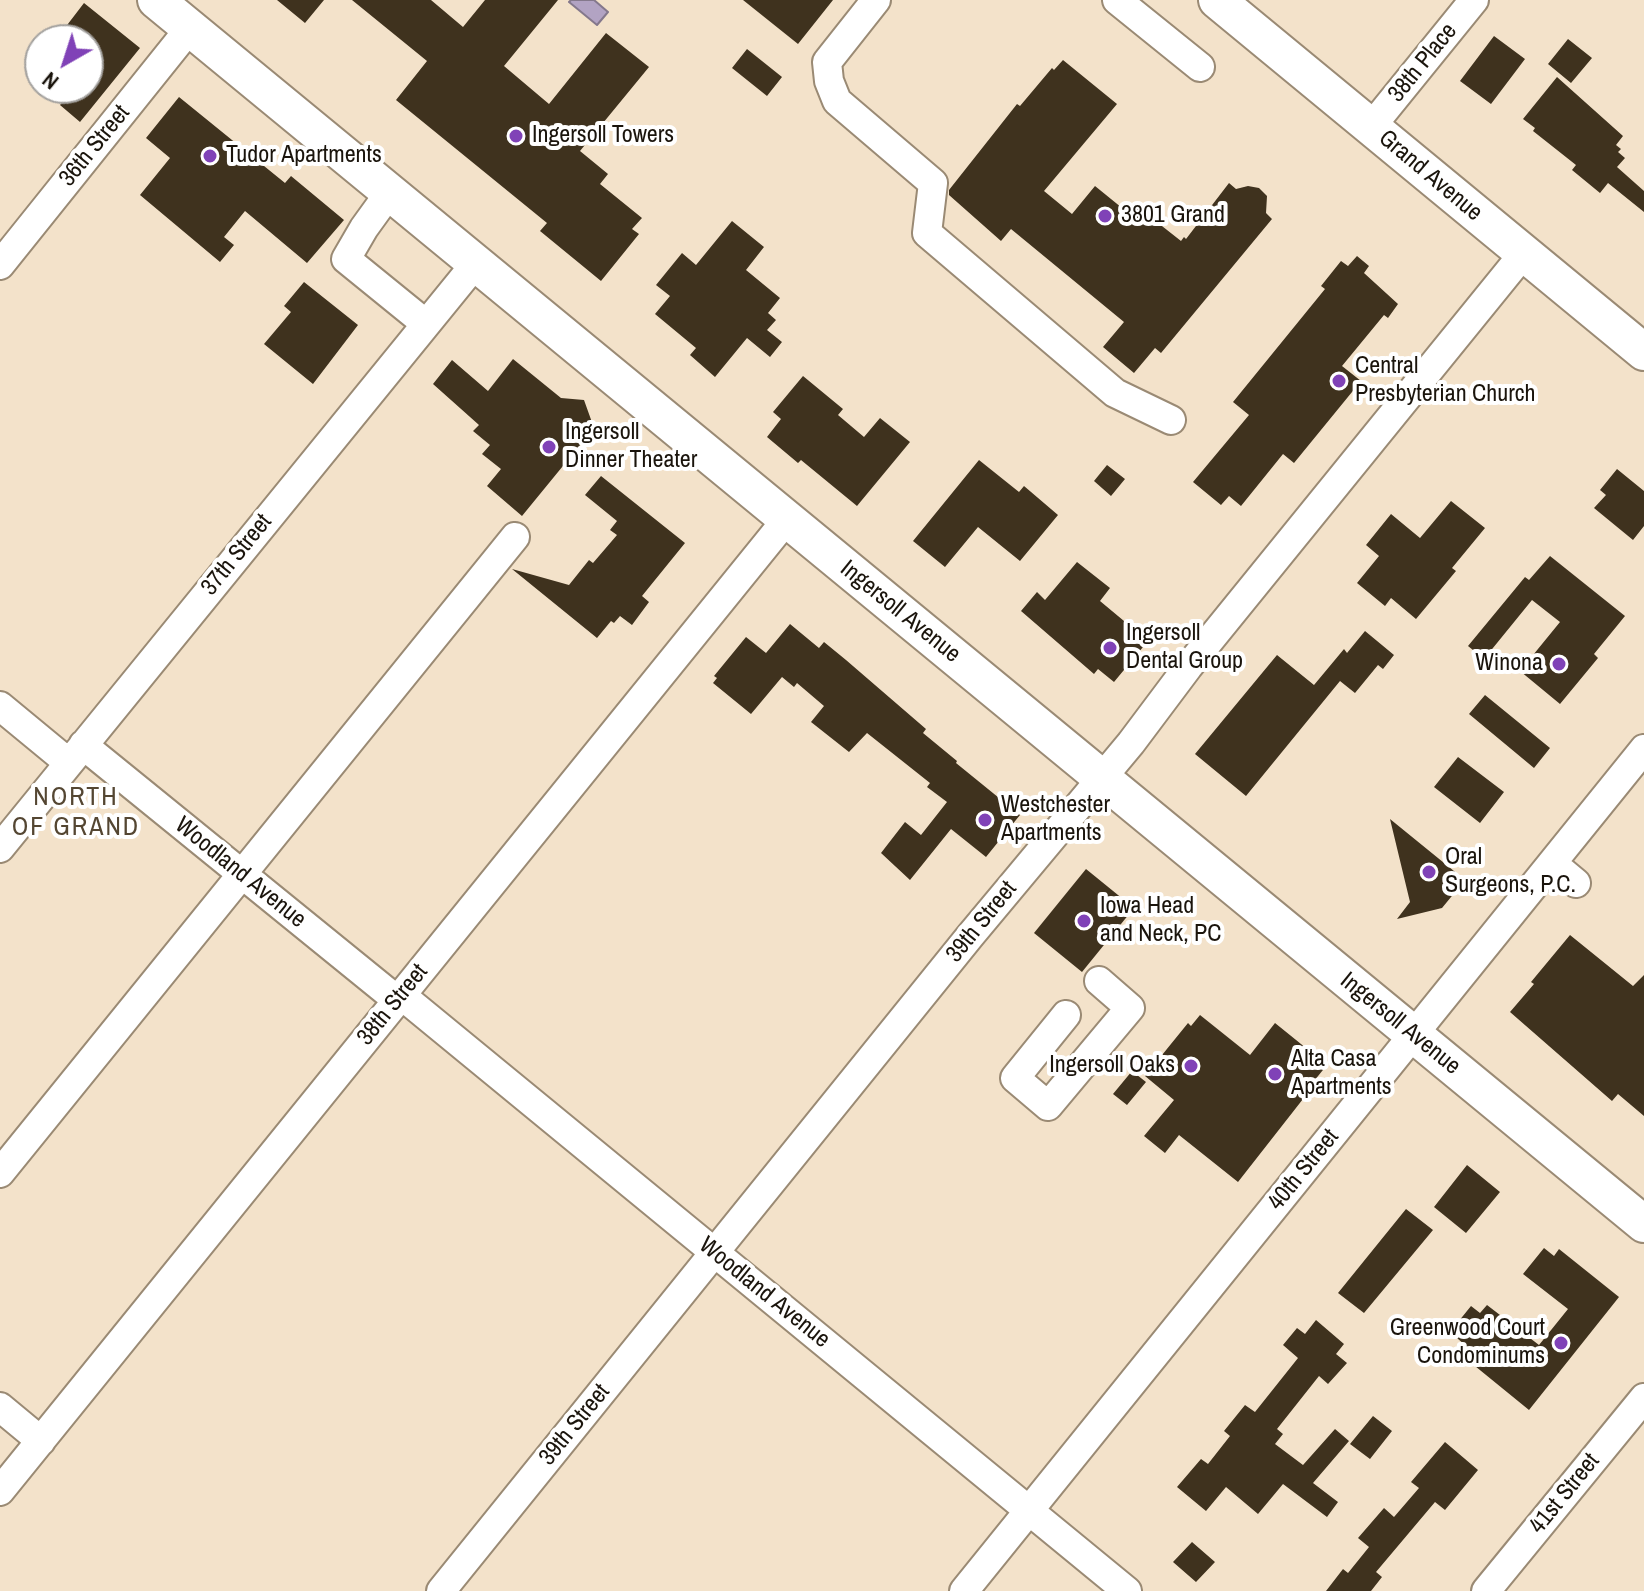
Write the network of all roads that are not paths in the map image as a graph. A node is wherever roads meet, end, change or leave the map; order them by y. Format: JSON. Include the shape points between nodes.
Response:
{"nodes":[{"id":1,"x":876,"y":0,"type":"edge"},
{"id":2,"x":1117,"y":0,"type":"edge"},
{"id":3,"x":1217,"y":0,"type":"edge"},
{"id":4,"x":1474,"y":0,"type":"edge"},
{"id":5,"x":176,"y":10,"type":"edge"},
{"id":6,"x":1200,"y":67,"type":"dead end"},
{"id":7,"x":1371,"y":127,"type":"junction"},
{"id":8,"x":390,"y":192,"type":"junction"},
{"id":9,"x":1524,"y":253,"type":"junction"},
{"id":10,"x":476,"y":263,"type":"junction"},
{"id":11,"x":0,"y":265,"type":"edge"},
{"id":12,"x":426,"y":324,"type":"junction"},
{"id":13,"x":1644,"y":352,"type":"edge"},
{"id":14,"x":1171,"y":420,"type":"dead end"},
{"id":15,"x":787,"y":519,"type":"junction"},
{"id":16,"x":515,"y":537,"type":"dead end"},
{"id":17,"x":0,"y":706,"type":"edge"},
{"id":18,"x":1644,"y":749,"type":"edge"},
{"id":19,"x":76,"y":754,"type":"junction"},
{"id":20,"x":1102,"y":779,"type":"junction"},
{"id":21,"x":0,"y":848,"type":"edge"},
{"id":22,"x":1552,"y":863,"type":"junction"},
{"id":23,"x":242,"y":874,"type":"junction"},
{"id":24,"x":1576,"y":883,"type":"dead end"},
{"id":25,"x":1099,"y":981,"type":"dead end"},
{"id":26,"x":399,"y":998,"type":"junction"},
{"id":27,"x":1066,"y":1015,"type":"dead end"},
{"id":28,"x":1414,"y":1035,"type":"junction"},
{"id":29,"x":0,"y":1173,"type":"edge"},
{"id":30,"x":1644,"y":1224,"type":"edge"},
{"id":31,"x":714,"y":1252,"type":"junction"},
{"id":32,"x":1644,"y":1398,"type":"edge"},
{"id":33,"x":0,"y":1407,"type":"edge"},
{"id":34,"x":41,"y":1441,"type":"junction"},
{"id":35,"x":0,"y":1491,"type":"edge"},
{"id":36,"x":1029,"y":1510,"type":"junction"},
{"id":37,"x":441,"y":1591,"type":"edge"},
{"id":38,"x":964,"y":1591,"type":"edge"},
{"id":39,"x":1127,"y":1591,"type":"edge"},
{"id":40,"x":1486,"y":1591,"type":"edge"}],
"edges":[{"from":1,"to":14,"type":"street","via":[[827,62],[829,81],[837,101],[933,183],[927,233],[1115,393]]},
{"from":2,"to":6,"type":"street"},
{"from":3,"to":7,"type":"main road","name":"Grand Avenue"},
{"from":4,"to":7,"type":"street","name":"38th Place"},
{"from":5,"to":8,"type":"main road","name":"Ingersoll Avenue"},
{"from":5,"to":11,"type":"street","name":"36th Street"},
{"from":7,"to":9,"type":"main road","name":"Grand Avenue"},
{"from":8,"to":10,"type":"main road","name":"Ingersoll Avenue"},
{"from":8,"to":12,"type":"street","via":[[346,259]]},
{"from":9,"to":13,"type":"main road","name":"Grand Avenue"},
{"from":9,"to":20,"type":"street","name":"39th Street"},
{"from":10,"to":12,"type":"street","name":"37th Street"},
{"from":10,"to":15,"type":"main road","name":"Ingersoll Avenue"},
{"from":12,"to":19,"type":"street","name":"37th Street"},
{"from":15,"to":20,"type":"main road","name":"Ingersoll Avenue"},
{"from":15,"to":26,"type":"street","name":"38th Street"},
{"from":16,"to":23,"type":"street"},
{"from":17,"to":19,"type":"street","name":"Woodland Avenue"},
{"from":18,"to":22,"type":"street","name":"40th Street"},
{"from":19,"to":21,"type":"street","name":"37th Street"},
{"from":19,"to":23,"type":"street","name":"Woodland Avenue"},
{"from":20,"to":28,"type":"main road","name":"Ingersoll Avenue"},
{"from":20,"to":31,"type":"street","name":"39th Street"},
{"from":22,"to":24,"type":"street"},
{"from":22,"to":28,"type":"street","name":"40th Street"},
{"from":23,"to":26,"type":"street","name":"Woodland Avenue"},
{"from":23,"to":29,"type":"street"},
{"from":25,"to":27,"type":"street","via":[[1130,1008],[1048,1106],[1015,1078]]},
{"from":26,"to":31,"type":"street","name":"Woodland Avenue"},
{"from":26,"to":34,"type":"street","name":"38th Street"},
{"from":28,"to":30,"type":"main road","name":"Ingersoll Avenue"},
{"from":28,"to":36,"type":"street","name":"40th Street"},
{"from":31,"to":36,"type":"street","name":"Woodland Avenue"},
{"from":31,"to":37,"type":"street","name":"39th Street"},
{"from":32,"to":40,"type":"street","name":"41st Street"},
{"from":33,"to":34,"type":"street"},
{"from":34,"to":35,"type":"street","name":"38th Street"},
{"from":36,"to":38,"type":"street","name":"40th Street"},
{"from":36,"to":39,"type":"street","name":"Woodland Avenue"}]}
